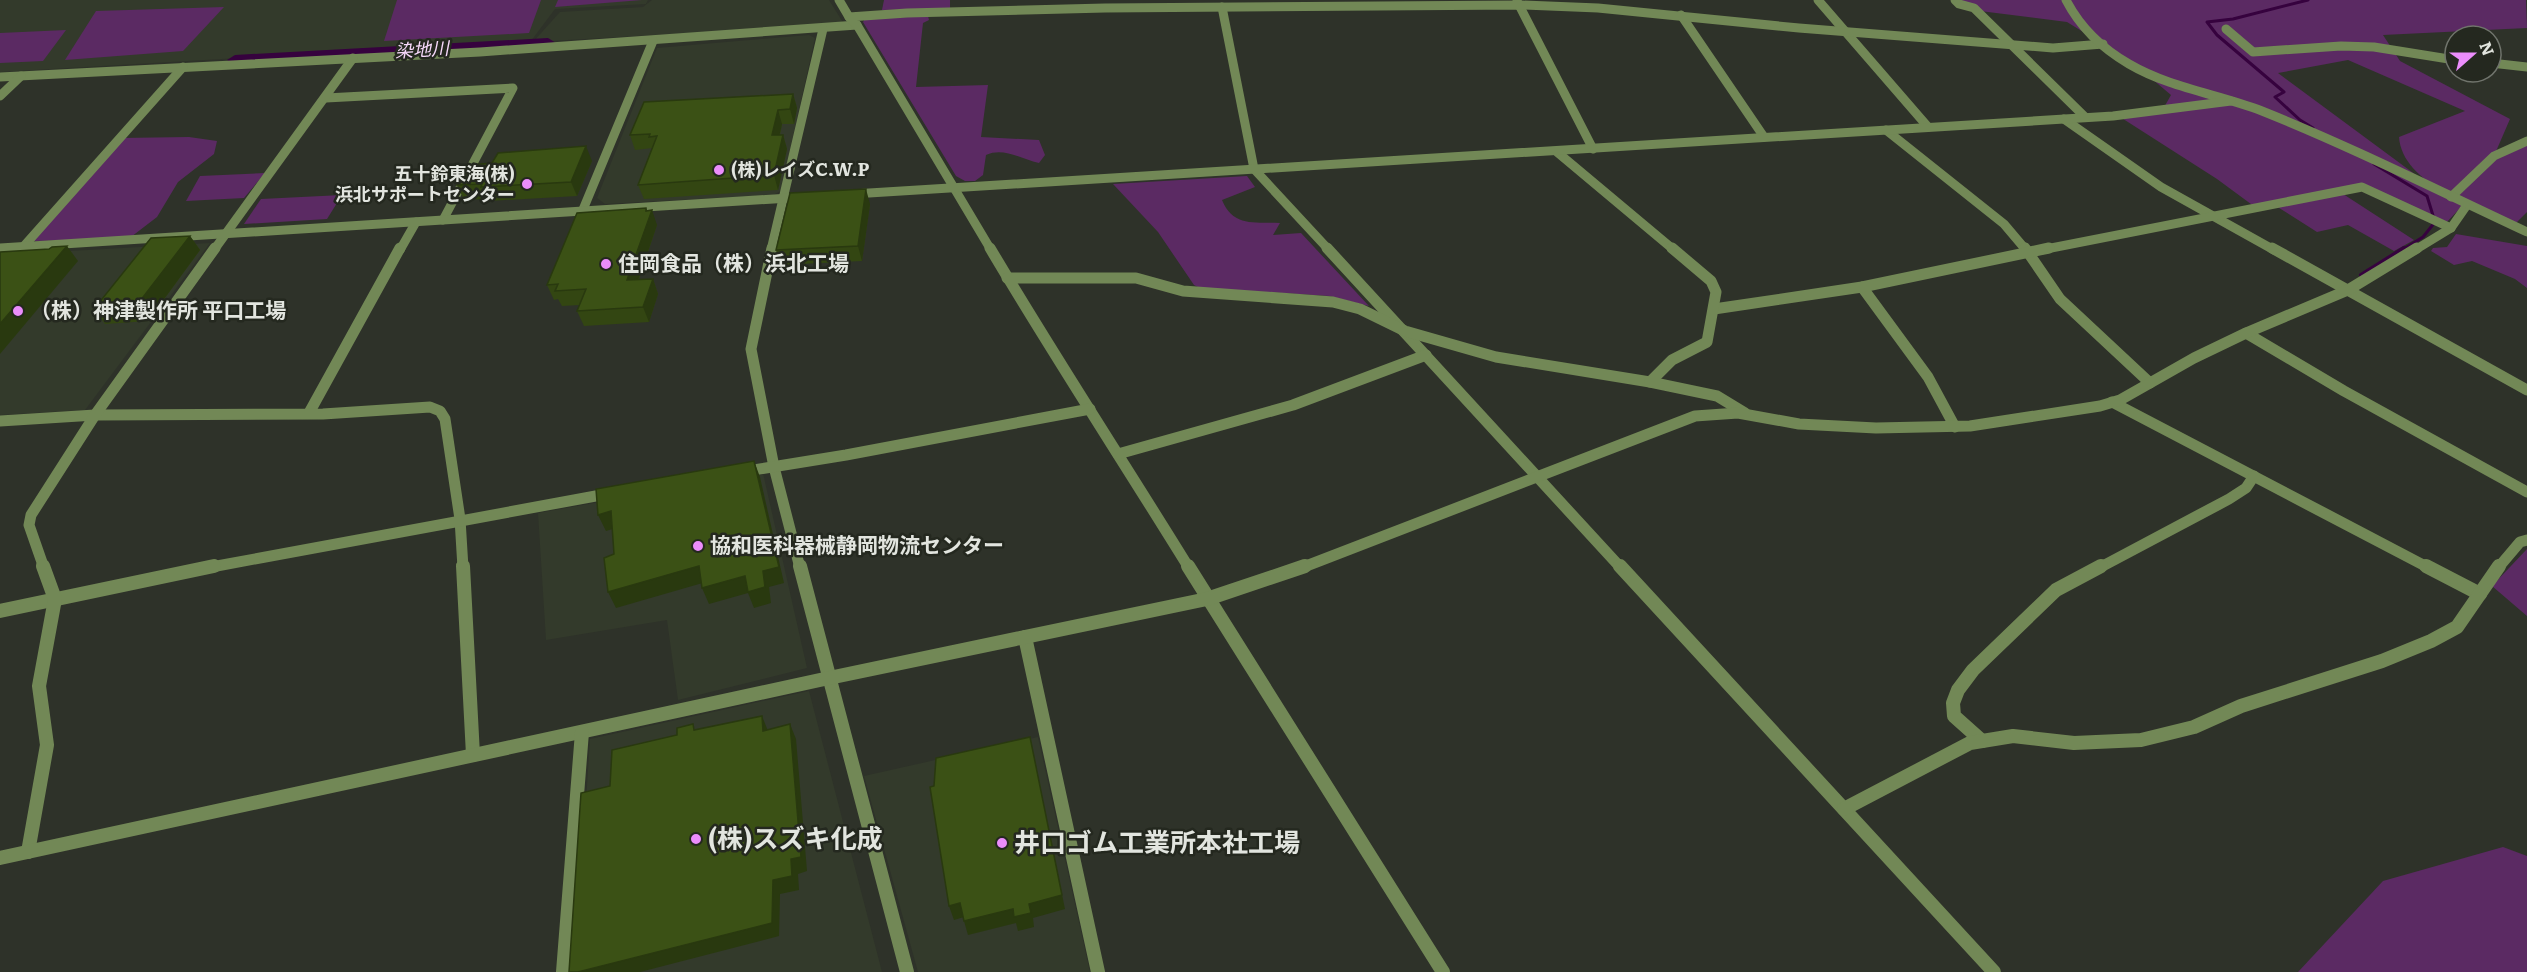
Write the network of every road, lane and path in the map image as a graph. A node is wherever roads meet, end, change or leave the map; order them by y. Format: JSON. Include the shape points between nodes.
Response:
{"nodes":[{"id":1,"x":839,"y":0,"type":"edge"},
{"id":2,"x":1818,"y":0,"type":"edge"},
{"id":3,"x":1955,"y":0,"type":"edge"},
{"id":4,"x":2066,"y":0,"type":"edge"},
{"id":5,"x":1519,"y":2,"type":"edge"},
{"id":6,"x":1222,"y":7,"type":"junction"},
{"id":7,"x":1681,"y":15,"type":"junction"},
{"id":8,"x":849,"y":17,"type":"junction"},
{"id":9,"x":857,"y":25,"type":"junction"},
{"id":10,"x":2226,"y":28,"type":"dead end"},
{"id":11,"x":823,"y":29,"type":"junction"},
{"id":12,"x":1844,"y":30,"type":"junction"},
{"id":13,"x":653,"y":41,"type":"junction"},
{"id":14,"x":2010,"y":44,"type":"junction"},
{"id":15,"x":2103,"y":44,"type":"junction"},
{"id":16,"x":353,"y":58,"type":"junction"},
{"id":17,"x":2443,"y":58,"type":"edge"},
{"id":18,"x":2503,"y":64,"type":"edge"},
{"id":19,"x":183,"y":67,"type":"junction"},
{"id":20,"x":2527,"y":67,"type":"edge"},
{"id":21,"x":21,"y":76,"type":"junction"},
{"id":22,"x":0,"y":77,"type":"edge"},
{"id":23,"x":0,"y":96,"type":"edge"},
{"id":24,"x":326,"y":98,"type":"junction"},
{"id":25,"x":2231,"y":101,"type":"junction"},
{"id":26,"x":2085,"y":117,"type":"junction"},
{"id":27,"x":2064,"y":119,"type":"junction"},
{"id":28,"x":1928,"y":127,"type":"junction"},
{"id":29,"x":1886,"y":129,"type":"junction"},
{"id":30,"x":1764,"y":137,"type":"junction"},
{"id":31,"x":2527,"y":141,"type":"edge"},
{"id":32,"x":1593,"y":148,"type":"junction"},
{"id":33,"x":1557,"y":152,"type":"junction"},
{"id":34,"x":1254,"y":169,"type":"junction"},
{"id":35,"x":953,"y":188,"type":"junction"},
{"id":36,"x":840,"y":195,"type":"edge"},
{"id":37,"x":817,"y":197,"type":"edge"},
{"id":38,"x":2451,"y":197,"type":"junction"},
{"id":39,"x":783,"y":199,"type":"junction"},
{"id":40,"x":2467,"y":205,"type":"junction"},
{"id":41,"x":582,"y":212,"type":"junction"},
{"id":42,"x":2210,"y":216,"type":"junction"},
{"id":43,"x":443,"y":220,"type":"junction"},
{"id":44,"x":416,"y":222,"type":"junction"},
{"id":45,"x":2451,"y":228,"type":"junction"},
{"id":46,"x":2527,"y":232,"type":"edge"},
{"id":47,"x":226,"y":234,"type":"junction"},
{"id":48,"x":24,"y":246,"type":"junction"},
{"id":49,"x":0,"y":248,"type":"edge"},
{"id":50,"x":2028,"y":252,"type":"junction"},
{"id":51,"x":1007,"y":278,"type":"junction"},
{"id":52,"x":1862,"y":287,"type":"junction"},
{"id":53,"x":2348,"y":290,"type":"junction"},
{"id":54,"x":1713,"y":309,"type":"junction"},
{"id":55,"x":1405,"y":331,"type":"junction"},
{"id":56,"x":2246,"y":333,"type":"junction"},
{"id":57,"x":1426,"y":355,"type":"junction"},
{"id":58,"x":1650,"y":382,"type":"junction"},
{"id":59,"x":2150,"y":383,"type":"junction"},
{"id":60,"x":2527,"y":390,"type":"edge"},
{"id":61,"x":2112,"y":402,"type":"junction"},
{"id":62,"x":1090,"y":409,"type":"junction"},
{"id":63,"x":309,"y":413,"type":"junction"},
{"id":64,"x":95,"y":415,"type":"junction"},
{"id":65,"x":1750,"y":415,"type":"junction"},
{"id":66,"x":0,"y":421,"type":"edge"},
{"id":67,"x":1955,"y":427,"type":"junction"},
{"id":68,"x":1118,"y":454,"type":"junction"},
{"id":69,"x":774,"y":467,"type":"junction"},
{"id":70,"x":727,"y":474,"type":"edge"},
{"id":71,"x":2254,"y":476,"type":"junction"},
{"id":72,"x":1538,"y":477,"type":"junction"},
{"id":73,"x":622,"y":491,"type":"edge"},
{"id":74,"x":2527,"y":492,"type":"edge"},
{"id":75,"x":460,"y":519,"type":"junction"},
{"id":76,"x":2527,"y":540,"type":"edge"},
{"id":77,"x":2480,"y":594,"type":"junction"},
{"id":78,"x":1207,"y":598,"type":"junction"},
{"id":79,"x":55,"y":599,"type":"junction"},
{"id":80,"x":0,"y":610,"type":"edge"},
{"id":81,"x":1025,"y":637,"type":"junction"},
{"id":82,"x":829,"y":678,"type":"junction"},
{"id":83,"x":582,"y":732,"type":"junction"},
{"id":84,"x":1982,"y":741,"type":"junction"},
{"id":85,"x":473,"y":755,"type":"junction"},
{"id":86,"x":1844,"y":809,"type":"junction"},
{"id":87,"x":28,"y":852,"type":"junction"},
{"id":88,"x":0,"y":858,"type":"edge"},
{"id":89,"x":563,"y":972,"type":"edge"},
{"id":90,"x":907,"y":972,"type":"edge"},
{"id":91,"x":1098,"y":972,"type":"edge"},
{"id":92,"x":1443,"y":972,"type":"edge"},
{"id":93,"x":1994,"y":972,"type":"edge"}],
"edges":[{"from":1,"to":8,"type":"street"},
{"from":2,"to":12,"type":"street"},
{"from":3,"to":14,"type":"street","via":[[1974,8]]},
{"from":4,"to":15,"type":"street","via":[[2076,18]]},
{"from":5,"to":6,"type":"street"},
{"from":5,"to":7,"type":"street"},
{"from":5,"to":32,"type":"street"},
{"from":6,"to":8,"type":"street"},
{"from":6,"to":34,"type":"street"},
{"from":7,"to":12,"type":"street"},
{"from":7,"to":30,"type":"street"},
{"from":8,"to":9,"type":"street"},
{"from":9,"to":11,"type":"street"},
{"from":9,"to":35,"type":"street"},
{"from":10,"to":17,"type":"street","via":[[2253,51],[2374,47]]},
{"from":11,"to":13,"type":"street"},
{"from":11,"to":39,"type":"street"},
{"from":12,"to":14,"type":"street"},
{"from":12,"to":28,"type":"street"},
{"from":13,"to":16,"type":"street"},
{"from":13,"to":41,"type":"street"},
{"from":14,"to":15,"type":"street","via":[[2053,48]]},
{"from":14,"to":26,"type":"street"},
{"from":15,"to":25,"type":"street","via":[[2145,73]]},
{"from":16,"to":19,"type":"street"},
{"from":16,"to":24,"type":"street"},
{"from":18,"to":20,"type":"street"},
{"from":19,"to":21,"type":"street"},
{"from":19,"to":48,"type":"street"},
{"from":21,"to":22,"type":"street"},
{"from":21,"to":23,"type":"street"},
{"from":24,"to":43,"type":"street","via":[[513,88]]},
{"from":24,"to":47,"type":"street"},
{"from":25,"to":26,"type":"street"},
{"from":25,"to":38,"type":"street","via":[[2265,112]]},
{"from":26,"to":27,"type":"street"},
{"from":27,"to":28,"type":"street"},
{"from":27,"to":42,"type":"street"},
{"from":28,"to":29,"type":"street"},
{"from":29,"to":30,"type":"street"},
{"from":29,"to":50,"type":"street","via":[[2004,224]]},
{"from":30,"to":32,"type":"street"},
{"from":31,"to":38,"type":"street","via":[[2494,156]]},
{"from":32,"to":33,"type":"street"},
{"from":33,"to":34,"type":"street"},
{"from":33,"to":54,"type":"street","via":[[1711,281],[1716,292]]},
{"from":34,"to":35,"type":"street"},
{"from":34,"to":55,"type":"street"},
{"from":35,"to":36,"type":"street"},
{"from":35,"to":51,"type":"street"},
{"from":37,"to":39,"type":"street"},
{"from":38,"to":40,"type":"street"},
{"from":39,"to":41,"type":"street"},
{"from":39,"to":69,"type":"street","via":[[751,349]]},
{"from":40,"to":45,"type":"street"},
{"from":40,"to":46,"type":"street"},
{"from":41,"to":43,"type":"street"},
{"from":42,"to":45,"type":"street","via":[[2362,187]]},
{"from":42,"to":50,"type":"street"},
{"from":42,"to":53,"type":"street"},
{"from":43,"to":44,"type":"street"},
{"from":44,"to":47,"type":"street"},
{"from":44,"to":63,"type":"street"},
{"from":45,"to":53,"type":"street"},
{"from":47,"to":48,"type":"street"},
{"from":47,"to":64,"type":"street"},
{"from":48,"to":49,"type":"street"},
{"from":50,"to":52,"type":"street"},
{"from":50,"to":59,"type":"street","via":[[2060,299]]},
{"from":51,"to":55,"type":"street","via":[[1136,278],[1183,291],[1332,302],[1360,309]]},
{"from":51,"to":62,"type":"street"},
{"from":52,"to":54,"type":"street"},
{"from":52,"to":67,"type":"street","via":[[1923,369]]},
{"from":53,"to":56,"type":"street"},
{"from":53,"to":60,"type":"street"},
{"from":54,"to":58,"type":"street","via":[[1707,342],[1672,360]]},
{"from":55,"to":57,"type":"street"},
{"from":55,"to":58,"type":"street","via":[[1496,357]]},
{"from":56,"to":59,"type":"street"},
{"from":56,"to":74,"type":"street"},
{"from":57,"to":68,"type":"street","via":[[1293,405]]},
{"from":57,"to":72,"type":"street"},
{"from":58,"to":65,"type":"street","via":[[1717,396]]},
{"from":59,"to":61,"type":"street"},
{"from":61,"to":67,"type":"street"},
{"from":61,"to":71,"type":"street"},
{"from":62,"to":68,"type":"street"},
{"from":62,"to":69,"type":"street"},
{"from":63,"to":64,"type":"street"},
{"from":63,"to":75,"type":"street","via":[[430,407],[440,411],[445,419]]},
{"from":64,"to":66,"type":"street"},
{"from":64,"to":79,"type":"street","via":[[31,515],[29,525]]},
{"from":65,"to":67,"type":"street","via":[[1799,424]]},
{"from":65,"to":72,"type":"street","via":[[1695,416]]},
{"from":68,"to":78,"type":"street"},
{"from":69,"to":70,"type":"street"},
{"from":69,"to":82,"type":"street"},
{"from":71,"to":77,"type":"street"},
{"from":71,"to":84,"type":"street","via":[[2246,488],[2229,499],[2056,590],[2004,638],[1968,676],[1953,704],[1954,716]]},
{"from":72,"to":78,"type":"street","via":[[1295,570]]},
{"from":72,"to":86,"type":"street"},
{"from":73,"to":75,"type":"street"},
{"from":75,"to":79,"type":"street"},
{"from":75,"to":85,"type":"street"},
{"from":76,"to":77,"type":"street","via":[[2508,555]]},
{"from":77,"to":84,"type":"street","via":[[2457,627],[2431,641],[2382,661],[2241,706],[2194,727],[2141,740],[2074,743],[2013,736]]},
{"from":78,"to":81,"type":"street"},
{"from":78,"to":92,"type":"street"},
{"from":79,"to":80,"type":"street"},
{"from":79,"to":87,"type":"street","via":[[39,686],[47,745]]},
{"from":81,"to":82,"type":"street"},
{"from":81,"to":91,"type":"street"},
{"from":82,"to":83,"type":"street"},
{"from":82,"to":90,"type":"street"},
{"from":83,"to":85,"type":"street"},
{"from":83,"to":89,"type":"street"},
{"from":84,"to":86,"type":"street","via":[[1959,748]]},
{"from":85,"to":87,"type":"street"},
{"from":86,"to":93,"type":"street"},
{"from":87,"to":88,"type":"street"}]}
